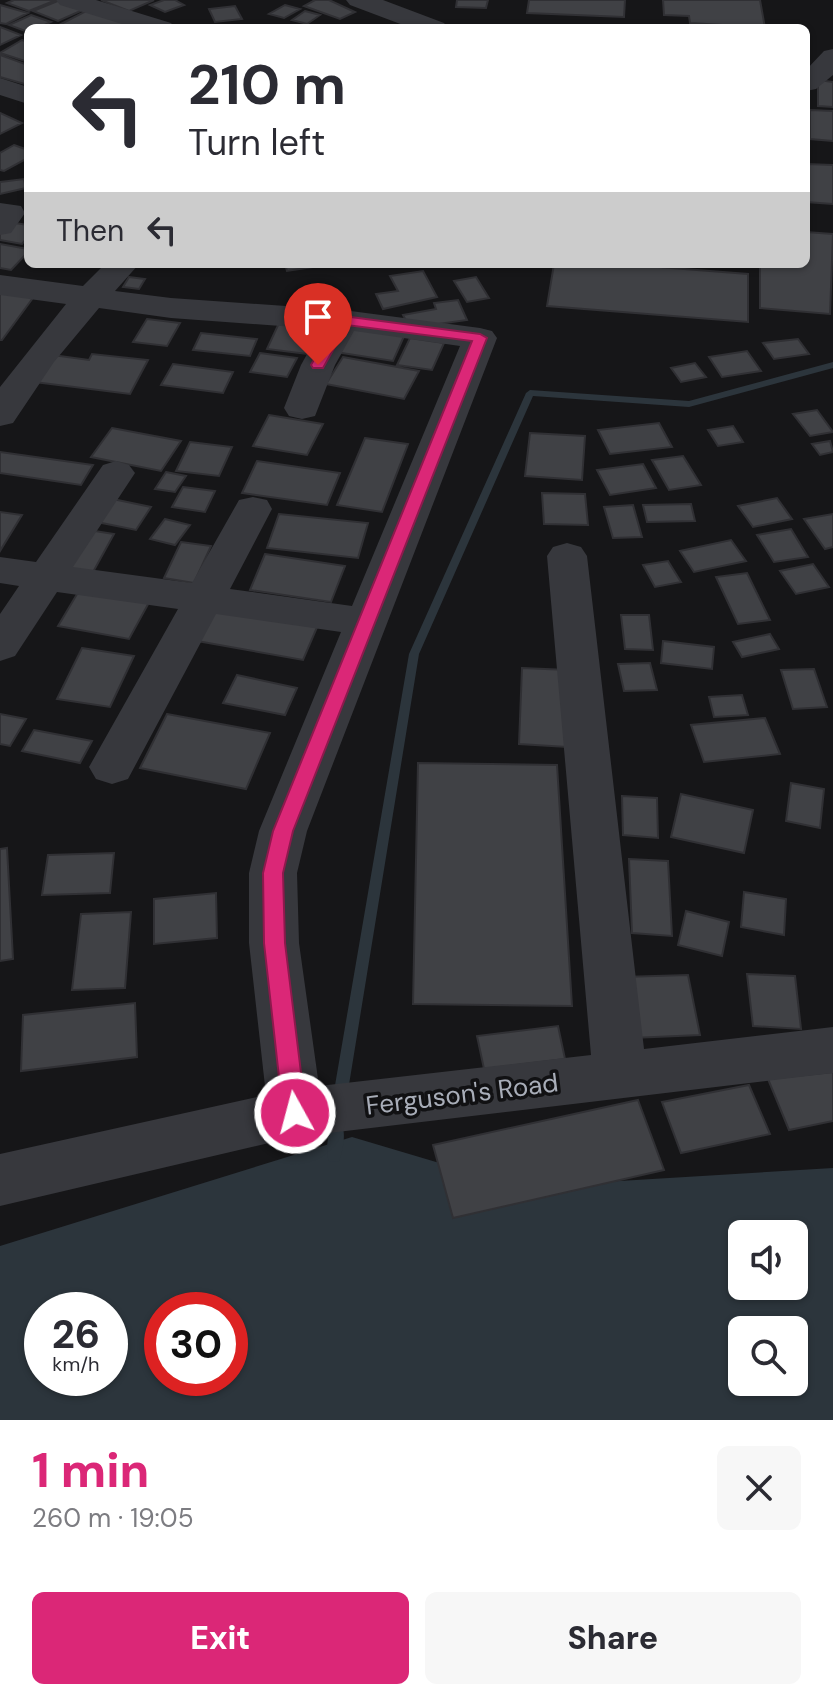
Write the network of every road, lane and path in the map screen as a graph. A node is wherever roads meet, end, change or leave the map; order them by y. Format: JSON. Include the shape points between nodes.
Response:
{"nodes":[{"id":1,"x":69,"y":0,"type":"edge"},
{"id":2,"x":359,"y":0,"type":"edge"},
{"id":3,"x":149,"y":24,"type":"edge"},
{"id":4,"x":424,"y":24,"type":"edge"},
{"id":5,"x":833,"y":57,"type":"edge"},
{"id":6,"x":810,"y":80,"type":"edge"},
{"id":7,"x":0,"y":86,"type":"edge"},
{"id":8,"x":24,"y":95,"type":"edge"},
{"id":9,"x":0,"y":212,"type":"edge"},
{"id":10,"x":0,"y":226,"type":"edge"},
{"id":11,"x":119,"y":268,"type":"edge"},
{"id":12,"x":0,"y":285,"type":"edge"},
{"id":13,"x":90,"y":297,"type":"junction"},
{"id":14,"x":343,"y":320,"type":"junction"},
{"id":15,"x":302,"y":408,"type":"dead end"},
{"id":16,"x":0,"y":415,"type":"edge"},
{"id":17,"x":116,"y":473,"type":"dead end"},
{"id":18,"x":253,"y":509,"type":"dead end"},
{"id":19,"x":567,"y":556,"type":"dead end"},
{"id":20,"x":0,"y":570,"type":"edge"},
{"id":21,"x":43,"y":578,"type":"junction"},
{"id":22,"x":205,"y":601,"type":"junction"},
{"id":23,"x":367,"y":622,"type":"junction"},
{"id":24,"x":0,"y":646,"type":"edge"},
{"id":25,"x":112,"y":767,"type":"dead end"},
{"id":26,"x":833,"y":1050,"type":"edge"},
{"id":27,"x":620,"y":1075,"type":"junction"},
{"id":28,"x":295,"y":1113,"type":"junction"},
{"id":29,"x":0,"y":1180,"type":"edge"}],
"edges":[{"from":1,"to":3,"type":"street"},
{"from":2,"to":4,"type":"street"},
{"from":5,"to":6,"type":"street"},
{"from":7,"to":8,"type":"street"},
{"from":9,"to":10,"type":"street","via":[[10,213]]},
{"from":11,"to":13,"type":"street"},
{"from":12,"to":13,"type":"street"},
{"from":13,"to":14,"type":"street"},
{"from":13,"to":16,"type":"street","via":[[22,377]]},
{"from":14,"to":15,"type":"street"},
{"from":14,"to":23,"type":"street","via":[[480,338]]},
{"from":17,"to":21,"type":"street"},
{"from":18,"to":22,"type":"street"},
{"from":19,"to":27,"type":"street"},
{"from":20,"to":21,"type":"street"},
{"from":21,"to":22,"type":"street"},
{"from":21,"to":24,"type":"street"},
{"from":22,"to":23,"type":"street"},
{"from":22,"to":25,"type":"street"},
{"from":23,"to":28,"type":"street","via":[[283,831],[273,873],[274,943]]},
{"from":26,"to":27,"type":"street","name":"Ferguson's Road"},
{"from":27,"to":28,"type":"street","name":"Ferguson's Road"},
{"from":28,"to":29,"type":"street","name":"Ferguson's Road"}]}
